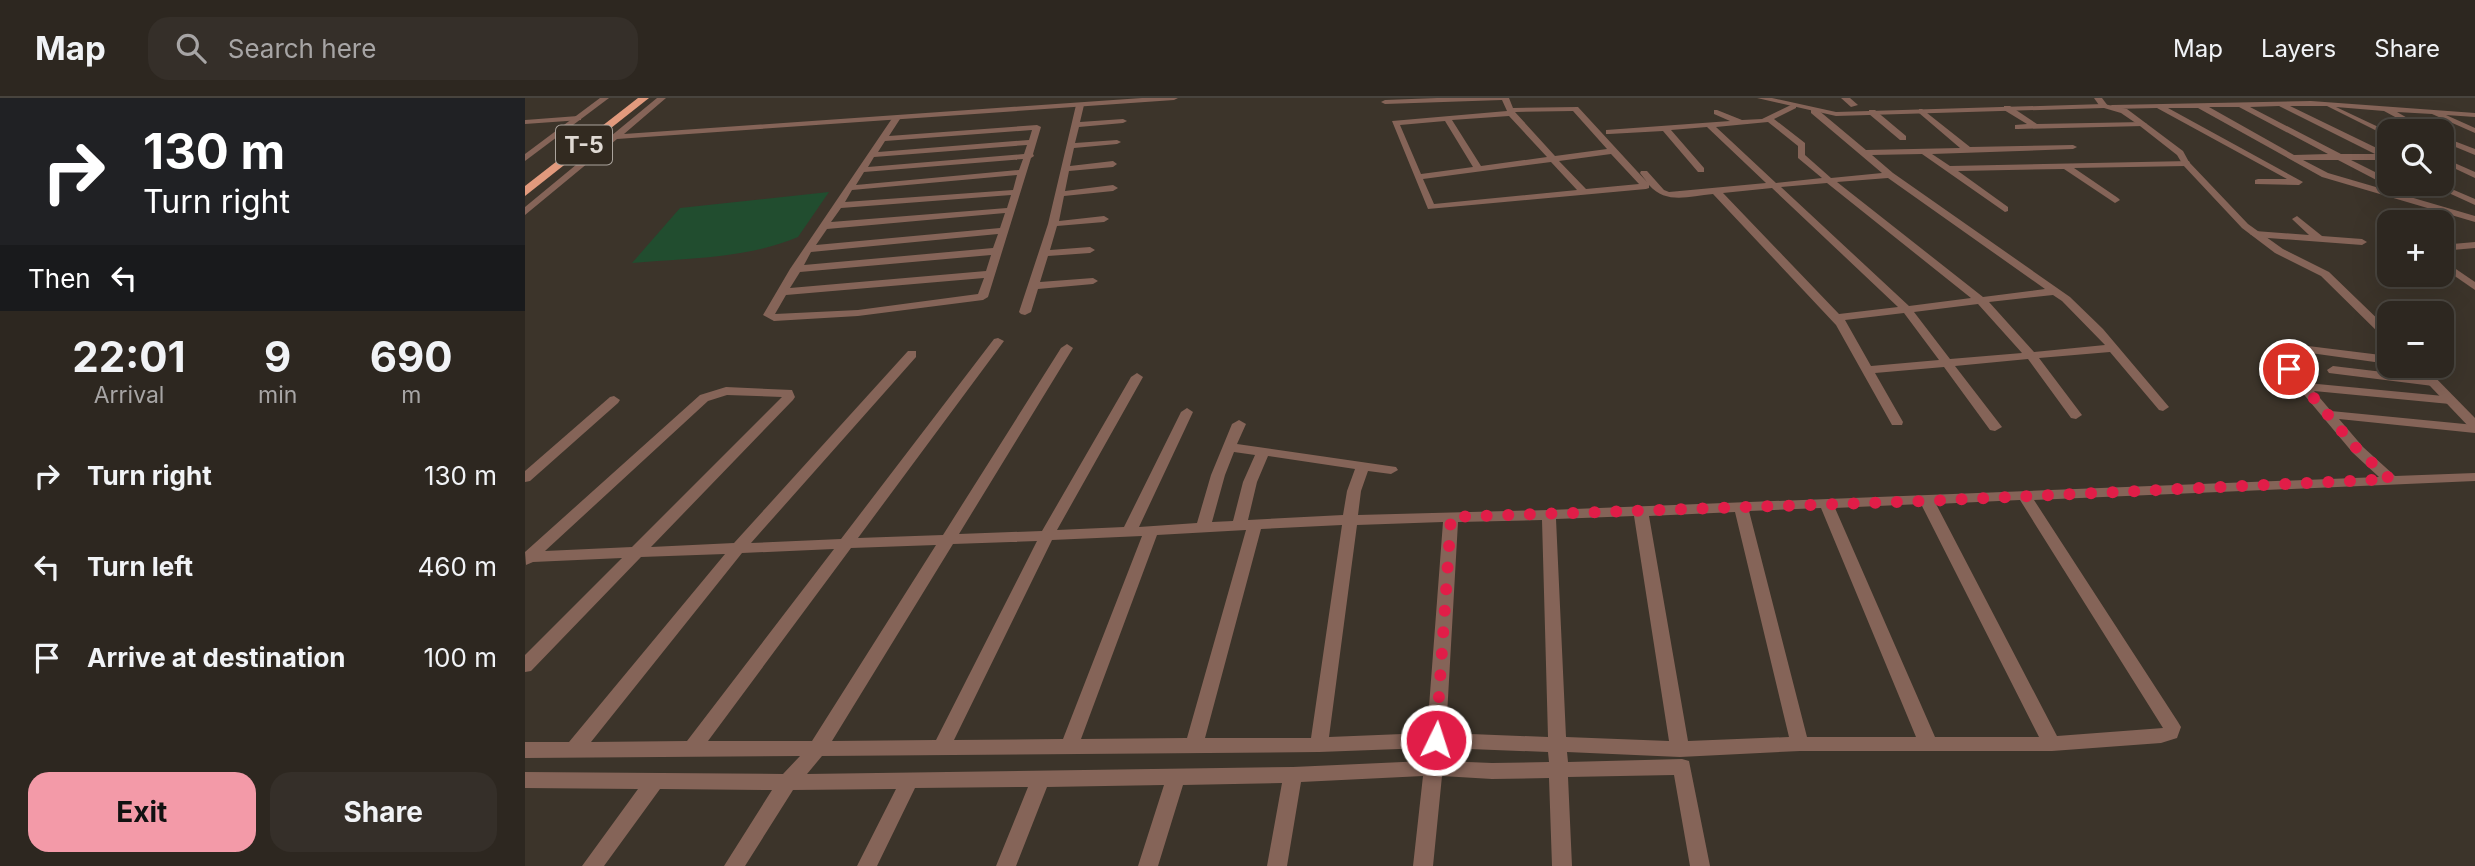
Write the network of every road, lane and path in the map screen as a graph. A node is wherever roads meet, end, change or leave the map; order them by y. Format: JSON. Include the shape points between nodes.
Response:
{"nodes":[{"id":1,"x":605,"y":98,"type":"edge"},
{"id":2,"x":625,"y":98,"type":"edge"},
{"id":3,"x":643,"y":98,"type":"edge"},
{"id":4,"x":662,"y":98,"type":"edge"},
{"id":5,"x":1174,"y":98,"type":"edge"},
{"id":6,"x":1579,"y":98,"type":"edge"},
{"id":7,"x":1762,"y":98,"type":"edge"},
{"id":8,"x":1845,"y":98,"type":"edge"},
{"id":9,"x":1126,"y":100,"type":"edge"},
{"id":10,"x":1385,"y":100,"type":"edge"},
{"id":11,"x":2310,"y":100,"type":"edge"},
{"id":12,"x":2381,"y":102,"type":"edge"},
{"id":13,"x":2196,"y":103,"type":"junction"},
{"id":14,"x":2237,"y":103,"type":"junction"},
{"id":15,"x":2279,"y":103,"type":"junction"},
{"id":16,"x":2105,"y":104,"type":"edge"},
{"id":17,"x":2154,"y":104,"type":"junction"},
{"id":18,"x":2323,"y":104,"type":"junction"},
{"id":19,"x":1080,"y":105,"type":"junction"},
{"id":20,"x":1854,"y":105,"type":"dead end"},
{"id":21,"x":1793,"y":106,"type":"junction"},
{"id":22,"x":2007,"y":108,"type":"junction"},
{"id":23,"x":2437,"y":109,"type":"junction"},
{"id":24,"x":1814,"y":111,"type":"junction"},
{"id":25,"x":1922,"y":111,"type":"junction"},
{"id":26,"x":1511,"y":112,"type":"junction"},
{"id":27,"x":1717,"y":112,"type":"dead end"},
{"id":28,"x":1873,"y":112,"type":"junction"},
{"id":29,"x":2475,"y":114,"type":"edge"},
{"id":30,"x":579,"y":118,"type":"junction"},
{"id":31,"x":1447,"y":118,"type":"junction"},
{"id":32,"x":896,"y":119,"type":"junction"},
{"id":33,"x":2407,"y":119,"type":"edge"},
{"id":34,"x":1770,"y":120,"type":"junction"},
{"id":35,"x":1123,"y":121,"type":"dead end"},
{"id":36,"x":525,"y":122,"type":"edge"},
{"id":37,"x":1395,"y":123,"type":"junction"},
{"id":38,"x":1740,"y":123,"type":"junction"},
{"id":39,"x":2143,"y":124,"type":"junction"},
{"id":40,"x":1077,"y":125,"type":"junction"},
{"id":41,"x":1709,"y":125,"type":"junction"},
{"id":42,"x":627,"y":127,"type":"junction"},
{"id":43,"x":2018,"y":127,"type":"dead end"},
{"id":44,"x":2036,"y":127,"type":"junction"},
{"id":45,"x":1665,"y":128,"type":"junction"},
{"id":46,"x":2377,"y":129,"type":"edge"},
{"id":47,"x":2475,"y":131,"type":"edge"},
{"id":48,"x":1609,"y":132,"type":"junction"},
{"id":49,"x":655,"y":134,"type":"junction"},
{"id":50,"x":616,"y":137,"type":"junction"},
{"id":51,"x":1903,"y":138,"type":"dead end"},
{"id":52,"x":881,"y":139,"type":"junction"},
{"id":53,"x":1034,"y":142,"type":"junction"},
{"id":54,"x":1117,"y":142,"type":"dead end"},
{"id":55,"x":2454,"y":143,"type":"edge"},
{"id":56,"x":1072,"y":146,"type":"junction"},
{"id":57,"x":2073,"y":147,"type":"dead end"},
{"id":58,"x":1967,"y":149,"type":"junction"},
{"id":59,"x":1612,"y":151,"type":"junction"},
{"id":60,"x":1923,"y":151,"type":"junction"},
{"id":61,"x":2377,"y":152,"type":"edge"},
{"id":62,"x":2475,"y":152,"type":"edge"},
{"id":63,"x":1864,"y":153,"type":"junction"},
{"id":64,"x":871,"y":155,"type":"junction"},
{"id":65,"x":1030,"y":156,"type":"junction"},
{"id":66,"x":2248,"y":156,"type":"junction"},
{"id":67,"x":2292,"y":157,"type":"junction"},
{"id":68,"x":2475,"y":157,"type":"edge"},
{"id":69,"x":525,"y":158,"type":"edge"},
{"id":70,"x":1554,"y":158,"type":"junction"},
{"id":71,"x":2344,"y":158,"type":"junction"},
{"id":72,"x":2377,"y":158,"type":"edge"},
{"id":73,"x":2454,"y":158,"type":"edge"},
{"id":74,"x":2186,"y":163,"type":"junction"},
{"id":75,"x":1113,"y":164,"type":"dead end"},
{"id":76,"x":2454,"y":164,"type":"edge"},
{"id":77,"x":1066,"y":169,"type":"junction"},
{"id":78,"x":1478,"y":169,"type":"junction"},
{"id":79,"x":1950,"y":169,"type":"junction"},
{"id":80,"x":2068,"y":169,"type":"junction"},
{"id":81,"x":861,"y":170,"type":"junction"},
{"id":82,"x":1701,"y":170,"type":"dead end"},
{"id":83,"x":1024,"y":172,"type":"junction"},
{"id":84,"x":525,"y":175,"type":"edge"},
{"id":85,"x":1890,"y":175,"type":"junction"},
{"id":86,"x":2475,"y":175,"type":"edge"},
{"id":87,"x":2377,"y":176,"type":"edge"},
{"id":88,"x":1419,"y":177,"type":"junction"},
{"id":89,"x":1828,"y":180,"type":"junction"},
{"id":90,"x":2258,"y":182,"type":"dead end"},
{"id":91,"x":1771,"y":185,"type":"junction"},
{"id":92,"x":849,"y":188,"type":"junction"},
{"id":93,"x":1113,"y":188,"type":"dead end"},
{"id":94,"x":1715,"y":190,"type":"junction"},
{"id":95,"x":525,"y":192,"type":"edge"},
{"id":96,"x":1018,"y":192,"type":"junction"},
{"id":97,"x":1584,"y":192,"type":"junction"},
{"id":98,"x":2454,"y":193,"type":"edge"},
{"id":99,"x":1061,"y":194,"type":"junction"},
{"id":100,"x":2115,"y":200,"type":"dead end"},
{"id":101,"x":2475,"y":202,"type":"edge"},
{"id":102,"x":839,"y":205,"type":"junction"},
{"id":103,"x":2005,"y":209,"type":"dead end"},
{"id":104,"x":1011,"y":210,"type":"junction"},
{"id":105,"x":525,"y":212,"type":"edge"},
{"id":106,"x":1104,"y":219,"type":"dead end"},
{"id":107,"x":2297,"y":219,"type":"dead end"},
{"id":108,"x":2475,"y":219,"type":"edge"},
{"id":109,"x":1053,"y":224,"type":"junction"},
{"id":110,"x":823,"y":226,"type":"junction"},
{"id":111,"x":1005,"y":230,"type":"junction"},
{"id":112,"x":2255,"y":234,"type":"junction"},
{"id":113,"x":2318,"y":238,"type":"junction"},
{"id":114,"x":2362,"y":242,"type":"dead end"},
{"id":115,"x":2475,"y":245,"type":"edge"},
{"id":116,"x":2454,"y":247,"type":"edge"},
{"id":117,"x":808,"y":249,"type":"junction"},
{"id":118,"x":1090,"y":250,"type":"dead end"},
{"id":119,"x":998,"y":251,"type":"junction"},
{"id":120,"x":1044,"y":253,"type":"junction"},
{"id":121,"x":795,"y":269,"type":"junction"},
{"id":122,"x":2454,"y":271,"type":"edge"},
{"id":123,"x":990,"y":274,"type":"junction"},
{"id":124,"x":1093,"y":281,"type":"dead end"},
{"id":125,"x":2472,"y":282,"type":"edge"},
{"id":126,"x":1035,"y":286,"type":"junction"},
{"id":127,"x":781,"y":292,"type":"junction"},
{"id":128,"x":2055,"y":292,"type":"junction"},
{"id":129,"x":1980,"y":301,"type":"junction"},
{"id":130,"x":1907,"y":310,"type":"junction"},
{"id":131,"x":1025,"y":312,"type":"dead end"},
{"id":132,"x":1836,"y":318,"type":"junction"},
{"id":133,"x":2377,"y":325,"type":"edge"},
{"id":134,"x":998,"y":341,"type":"dead end"},
{"id":135,"x":1067,"y":348,"type":"dead end"},
{"id":136,"x":2113,"y":348,"type":"junction"},
{"id":137,"x":2300,"y":349,"type":"dead end"},
{"id":138,"x":912,"y":354,"type":"dead end"},
{"id":139,"x":2032,"y":355,"type":"junction"},
{"id":140,"x":2377,"y":359,"type":"edge"},
{"id":141,"x":1947,"y":362,"type":"junction"},
{"id":142,"x":2289,"y":369,"type":"dead end"},
{"id":143,"x":1869,"y":370,"type":"junction"},
{"id":144,"x":2333,"y":370,"type":"dead end"},
{"id":145,"x":1137,"y":377,"type":"dead end"},
{"id":146,"x":2429,"y":378,"type":"edge"},
{"id":147,"x":2433,"y":382,"type":"junction"},
{"id":148,"x":2303,"y":386,"type":"junction"},
{"id":149,"x":614,"y":400,"type":"dead end"},
{"id":150,"x":2450,"y":400,"type":"junction"},
{"id":151,"x":2163,"y":408,"type":"dead end"},
{"id":152,"x":1187,"y":412,"type":"dead end"},
{"id":153,"x":2326,"y":414,"type":"junction"},
{"id":154,"x":2076,"y":415,"type":"dead end"},
{"id":155,"x":1897,"y":422,"type":"dead end"},
{"id":156,"x":1239,"y":424,"type":"dead end"},
{"id":157,"x":1994,"y":427,"type":"dead end"},
{"id":158,"x":2475,"y":427,"type":"edge"},
{"id":159,"x":1230,"y":447,"type":"junction"},
{"id":160,"x":1263,"y":453,"type":"junction"},
{"id":161,"x":1363,"y":466,"type":"junction"},
{"id":162,"x":1391,"y":470,"type":"dead end"},
{"id":163,"x":2475,"y":477,"type":"edge"},
{"id":164,"x":525,"y":478,"type":"edge"},
{"id":165,"x":2390,"y":479,"type":"junction"},
{"id":166,"x":2025,"y":496,"type":"junction"},
{"id":167,"x":1927,"y":501,"type":"junction"},
{"id":168,"x":1827,"y":505,"type":"junction"},
{"id":169,"x":1741,"y":508,"type":"junction"},
{"id":170,"x":1641,"y":512,"type":"junction"},
{"id":171,"x":1549,"y":515,"type":"junction"},
{"id":172,"x":1451,"y":517,"type":"junction"},
{"id":173,"x":1352,"y":519,"type":"junction"},
{"id":174,"x":1247,"y":524,"type":"junction"},
{"id":175,"x":1203,"y":527,"type":"junction"},
{"id":176,"x":1130,"y":531,"type":"junction"},
{"id":177,"x":1151,"y":531,"type":"junction"},
{"id":178,"x":1048,"y":533,"type":"junction"},
{"id":179,"x":947,"y":540,"type":"junction"},
{"id":180,"x":847,"y":544,"type":"junction"},
{"id":181,"x":738,"y":548,"type":"junction"},
{"id":182,"x":635,"y":553,"type":"junction"},
{"id":183,"x":526,"y":558,"type":"edge"},
{"id":184,"x":525,"y":666,"type":"edge"},
{"id":185,"x":1436,"y":740,"type":"junction"},
{"id":186,"x":1800,"y":744,"type":"junction"},
{"id":187,"x":2052,"y":744,"type":"junction"},
{"id":188,"x":1319,"y":745,"type":"junction"},
{"id":189,"x":1558,"y":745,"type":"junction"},
{"id":190,"x":1929,"y":745,"type":"junction"},
{"id":191,"x":943,"y":746,"type":"junction"},
{"id":192,"x":1070,"y":746,"type":"junction"},
{"id":193,"x":1194,"y":746,"type":"junction"},
{"id":194,"x":692,"y":749,"type":"junction"},
{"id":195,"x":817,"y":749,"type":"junction"},
{"id":196,"x":1680,"y":749,"type":"junction"},
{"id":197,"x":525,"y":750,"type":"edge"},
{"id":198,"x":573,"y":751,"type":"junction"},
{"id":199,"x":1431,"y":768,"type":"junction"},
{"id":200,"x":1558,"y":769,"type":"junction"},
{"id":201,"x":1293,"y":775,"type":"junction"},
{"id":202,"x":1176,"y":777,"type":"junction"},
{"id":203,"x":1041,"y":779,"type":"junction"},
{"id":204,"x":656,"y":780,"type":"junction"},
{"id":205,"x":910,"y":780,"type":"junction"},
{"id":206,"x":788,"y":782,"type":"junction"},
{"id":207,"x":528,"y":783,"type":"edge"},
{"id":208,"x":592,"y":866,"type":"edge"},
{"id":209,"x":734,"y":866,"type":"edge"},
{"id":210,"x":867,"y":866,"type":"edge"},
{"id":211,"x":1006,"y":866,"type":"edge"},
{"id":212,"x":1148,"y":866,"type":"edge"},
{"id":213,"x":1277,"y":866,"type":"edge"},
{"id":214,"x":1423,"y":866,"type":"edge"},
{"id":215,"x":1562,"y":866,"type":"edge"},
{"id":216,"x":1700,"y":866,"type":"edge"}],
"edges":[{"from":1,"to":30,"type":"street","number":"T-5"},
{"from":2,"to":84,"type":"highway","number":"T-5"},
{"from":3,"to":95,"type":"highway","number":"T-5"},
{"from":4,"to":42,"type":"street"},
{"from":5,"to":9,"type":"street"},
{"from":6,"to":48,"type":"street"},
{"from":7,"to":21,"type":"street"},
{"from":8,"to":20,"type":"street"},
{"from":9,"to":19,"type":"street"},
{"from":10,"to":26,"type":"street","via":[[1505,98]]},
{"from":10,"to":37,"type":"street"},
{"from":11,"to":15,"type":"street"},
{"from":11,"to":18,"type":"street"},
{"from":12,"to":18,"type":"street"},
{"from":12,"to":23,"type":"street"},
{"from":12,"to":33,"type":"street"},
{"from":13,"to":14,"type":"street"},
{"from":13,"to":17,"type":"street"},
{"from":13,"to":67,"type":"street"},
{"from":14,"to":15,"type":"street"},
{"from":14,"to":71,"type":"street"},
{"from":15,"to":61,"type":"street"},
{"from":16,"to":17,"type":"street"},
{"from":16,"to":22,"type":"street"},
{"from":16,"to":39,"type":"street"},
{"from":17,"to":66,"type":"street"},
{"from":18,"to":46,"type":"street"},
{"from":19,"to":32,"type":"street"},
{"from":19,"to":40,"type":"street"},
{"from":21,"to":24,"type":"street"},
{"from":21,"to":34,"type":"street"},
{"from":22,"to":25,"type":"street"},
{"from":22,"to":44,"type":"street"},
{"from":23,"to":29,"type":"street"},
{"from":23,"to":47,"type":"street"},
{"from":24,"to":28,"type":"street"},
{"from":24,"to":63,"type":"street"},
{"from":25,"to":28,"type":"street"},
{"from":25,"to":58,"type":"street"},
{"from":26,"to":31,"type":"street"},
{"from":26,"to":59,"type":"street","via":[[1576,109]]},
{"from":26,"to":70,"type":"street"},
{"from":27,"to":38,"type":"street"},
{"from":28,"to":51,"type":"street"},
{"from":30,"to":36,"type":"street"},
{"from":30,"to":69,"type":"street","number":"T-5"},
{"from":31,"to":37,"type":"street"},
{"from":31,"to":78,"type":"street"},
{"from":32,"to":49,"type":"street"},
{"from":32,"to":52,"type":"street"},
{"from":34,"to":38,"type":"street"},
{"from":34,"to":89,"type":"street","via":[[1802,145],[1801,156]]},
{"from":35,"to":40,"type":"street"},
{"from":37,"to":88,"type":"street"},
{"from":38,"to":41,"type":"street"},
{"from":39,"to":44,"type":"street"},
{"from":39,"to":74,"type":"street"},
{"from":40,"to":56,"type":"street"},
{"from":41,"to":45,"type":"street"},
{"from":41,"to":91,"type":"street"},
{"from":42,"to":49,"type":"street"},
{"from":42,"to":50,"type":"street"},
{"from":43,"to":44,"type":"street"},
{"from":45,"to":48,"type":"street"},
{"from":45,"to":82,"type":"street"},
{"from":48,"to":94,"type":"street","via":[[1661,192]]},
{"from":49,"to":50,"type":"street"},
{"from":50,"to":105,"type":"street"},
{"from":52,"to":53,"type":"street","via":[[1037,127]]},
{"from":52,"to":64,"type":"street"},
{"from":53,"to":64,"type":"street"},
{"from":53,"to":65,"type":"street"},
{"from":54,"to":56,"type":"street"},
{"from":55,"to":62,"type":"street"},
{"from":56,"to":77,"type":"street"},
{"from":57,"to":58,"type":"street"},
{"from":58,"to":60,"type":"street"},
{"from":59,"to":70,"type":"street"},
{"from":59,"to":97,"type":"street","via":[[1646,186]]},
{"from":60,"to":63,"type":"street"},
{"from":60,"to":79,"type":"street"},
{"from":63,"to":85,"type":"street"},
{"from":64,"to":81,"type":"street"},
{"from":65,"to":81,"type":"street"},
{"from":65,"to":83,"type":"street"},
{"from":66,"to":67,"type":"street"},
{"from":66,"to":90,"type":"street","via":[[2299,182]]},
{"from":67,"to":71,"type":"street"},
{"from":67,"to":108,"type":"street","via":[[2365,189]]},
{"from":68,"to":73,"type":"street"},
{"from":70,"to":78,"type":"street"},
{"from":70,"to":97,"type":"street"},
{"from":71,"to":72,"type":"street"},
{"from":71,"to":87,"type":"street"},
{"from":74,"to":80,"type":"street"},
{"from":74,"to":112,"type":"street"},
{"from":75,"to":77,"type":"street"},
{"from":76,"to":86,"type":"street"},
{"from":77,"to":99,"type":"street"},
{"from":78,"to":88,"type":"street"},
{"from":79,"to":80,"type":"street"},
{"from":79,"to":103,"type":"street"},
{"from":80,"to":100,"type":"street"},
{"from":81,"to":92,"type":"street"},
{"from":83,"to":92,"type":"street"},
{"from":83,"to":96,"type":"street"},
{"from":85,"to":89,"type":"street"},
{"from":85,"to":128,"type":"street"},
{"from":88,"to":97,"type":"street","via":[[1431,212]]},
{"from":89,"to":91,"type":"street"},
{"from":89,"to":129,"type":"street"},
{"from":91,"to":94,"type":"street"},
{"from":91,"to":130,"type":"street"},
{"from":92,"to":102,"type":"street"},
{"from":93,"to":99,"type":"street"},
{"from":94,"to":132,"type":"street"},
{"from":96,"to":102,"type":"street"},
{"from":96,"to":104,"type":"street"},
{"from":98,"to":101,"type":"street"},
{"from":99,"to":109,"type":"street"},
{"from":102,"to":110,"type":"street"},
{"from":104,"to":110,"type":"street"},
{"from":104,"to":111,"type":"street"},
{"from":106,"to":109,"type":"street"},
{"from":107,"to":113,"type":"street"},
{"from":109,"to":120,"type":"street"},
{"from":110,"to":117,"type":"street"},
{"from":111,"to":117,"type":"street"},
{"from":111,"to":119,"type":"street"},
{"from":112,"to":113,"type":"street"},
{"from":112,"to":133,"type":"street","via":[[2325,274]]},
{"from":113,"to":114,"type":"street"},
{"from":115,"to":116,"type":"street"},
{"from":117,"to":121,"type":"street"},
{"from":118,"to":120,"type":"street"},
{"from":119,"to":121,"type":"street"},
{"from":119,"to":123,"type":"street"},
{"from":120,"to":126,"type":"street"},
{"from":121,"to":127,"type":"street"},
{"from":122,"to":125,"type":"street"},
{"from":123,"to":127,"type":"street"},
{"from":123,"to":127,"type":"street","via":[[983,297],[858,313],[774,318],[769,315]]},
{"from":124,"to":126,"type":"street"},
{"from":126,"to":131,"type":"street"},
{"from":128,"to":129,"type":"street"},
{"from":128,"to":136,"type":"street"},
{"from":129,"to":130,"type":"street"},
{"from":129,"to":139,"type":"street"},
{"from":130,"to":132,"type":"street"},
{"from":130,"to":141,"type":"street"},
{"from":132,"to":143,"type":"street"},
{"from":134,"to":180,"type":"street"},
{"from":135,"to":179,"type":"street"},
{"from":136,"to":139,"type":"street"},
{"from":136,"to":151,"type":"street"},
{"from":137,"to":140,"type":"street"},
{"from":138,"to":181,"type":"street"},
{"from":139,"to":141,"type":"street"},
{"from":139,"to":154,"type":"street"},
{"from":141,"to":143,"type":"street"},
{"from":141,"to":157,"type":"street"},
{"from":142,"to":148,"type":"street"},
{"from":143,"to":155,"type":"street"},
{"from":144,"to":147,"type":"street"},
{"from":145,"to":178,"type":"street"},
{"from":146,"to":147,"type":"street"},
{"from":147,"to":150,"type":"street"},
{"from":148,"to":150,"type":"street"},
{"from":148,"to":153,"type":"street"},
{"from":149,"to":164,"type":"street"},
{"from":150,"to":158,"type":"street"},
{"from":152,"to":176,"type":"street"},
{"from":153,"to":158,"type":"street"},
{"from":153,"to":165,"type":"street"},
{"from":156,"to":159,"type":"street"},
{"from":159,"to":160,"type":"street"},
{"from":159,"to":175,"type":"street"},
{"from":160,"to":161,"type":"street"},
{"from":160,"to":174,"type":"street","via":[[1250,482]]},
{"from":161,"to":162,"type":"street"},
{"from":161,"to":173,"type":"street","via":[[1354,491]]},
{"from":163,"to":165,"type":"street"},
{"from":165,"to":166,"type":"street"},
{"from":166,"to":167,"type":"street"},
{"from":166,"to":187,"type":"street","via":[[2172,727],[2171,733],[2161,736]]},
{"from":167,"to":168,"type":"street"},
{"from":167,"to":187,"type":"street"},
{"from":168,"to":169,"type":"street"},
{"from":168,"to":190,"type":"street"},
{"from":169,"to":170,"type":"street"},
{"from":169,"to":186,"type":"street"},
{"from":170,"to":171,"type":"street"},
{"from":170,"to":196,"type":"street"},
{"from":171,"to":172,"type":"street"},
{"from":171,"to":189,"type":"street"},
{"from":172,"to":173,"type":"street"},
{"from":172,"to":185,"type":"street"},
{"from":173,"to":174,"type":"street"},
{"from":173,"to":188,"type":"street"},
{"from":174,"to":175,"type":"street"},
{"from":174,"to":193,"type":"street"},
{"from":175,"to":177,"type":"street"},
{"from":176,"to":177,"type":"street"},
{"from":176,"to":178,"type":"street"},
{"from":177,"to":192,"type":"street"},
{"from":178,"to":179,"type":"street"},
{"from":178,"to":191,"type":"street"},
{"from":179,"to":180,"type":"street"},
{"from":179,"to":195,"type":"street"},
{"from":180,"to":181,"type":"street"},
{"from":180,"to":194,"type":"street"},
{"from":181,"to":182,"type":"street"},
{"from":181,"to":198,"type":"street"},
{"from":182,"to":183,"type":"street"},
{"from":182,"to":183,"type":"street","via":[[788,393],[726,391],[704,398]]},
{"from":182,"to":184,"type":"street"},
{"from":185,"to":188,"type":"street"},
{"from":185,"to":189,"type":"street"},
{"from":185,"to":199,"type":"street"},
{"from":186,"to":190,"type":"street"},
{"from":186,"to":196,"type":"street"},
{"from":187,"to":190,"type":"street"},
{"from":188,"to":193,"type":"street"},
{"from":189,"to":196,"type":"street"},
{"from":189,"to":200,"type":"street"},
{"from":191,"to":192,"type":"street"},
{"from":191,"to":195,"type":"street"},
{"from":192,"to":193,"type":"street"},
{"from":194,"to":195,"type":"street"},
{"from":194,"to":198,"type":"street"},
{"from":195,"to":206,"type":"street"},
{"from":197,"to":198,"type":"street"},
{"from":199,"to":200,"type":"street"},
{"from":199,"to":201,"type":"street"},
{"from":199,"to":214,"type":"street"},
{"from":200,"to":215,"type":"street"},
{"from":200,"to":216,"type":"street","via":[[1682,767]]},
{"from":201,"to":202,"type":"street"},
{"from":201,"to":213,"type":"street"},
{"from":202,"to":203,"type":"street"},
{"from":202,"to":212,"type":"street"},
{"from":203,"to":205,"type":"street"},
{"from":203,"to":211,"type":"street"},
{"from":204,"to":206,"type":"street"},
{"from":204,"to":207,"type":"street"},
{"from":204,"to":208,"type":"street"},
{"from":205,"to":206,"type":"street"},
{"from":205,"to":210,"type":"street"},
{"from":206,"to":209,"type":"street"}]}
